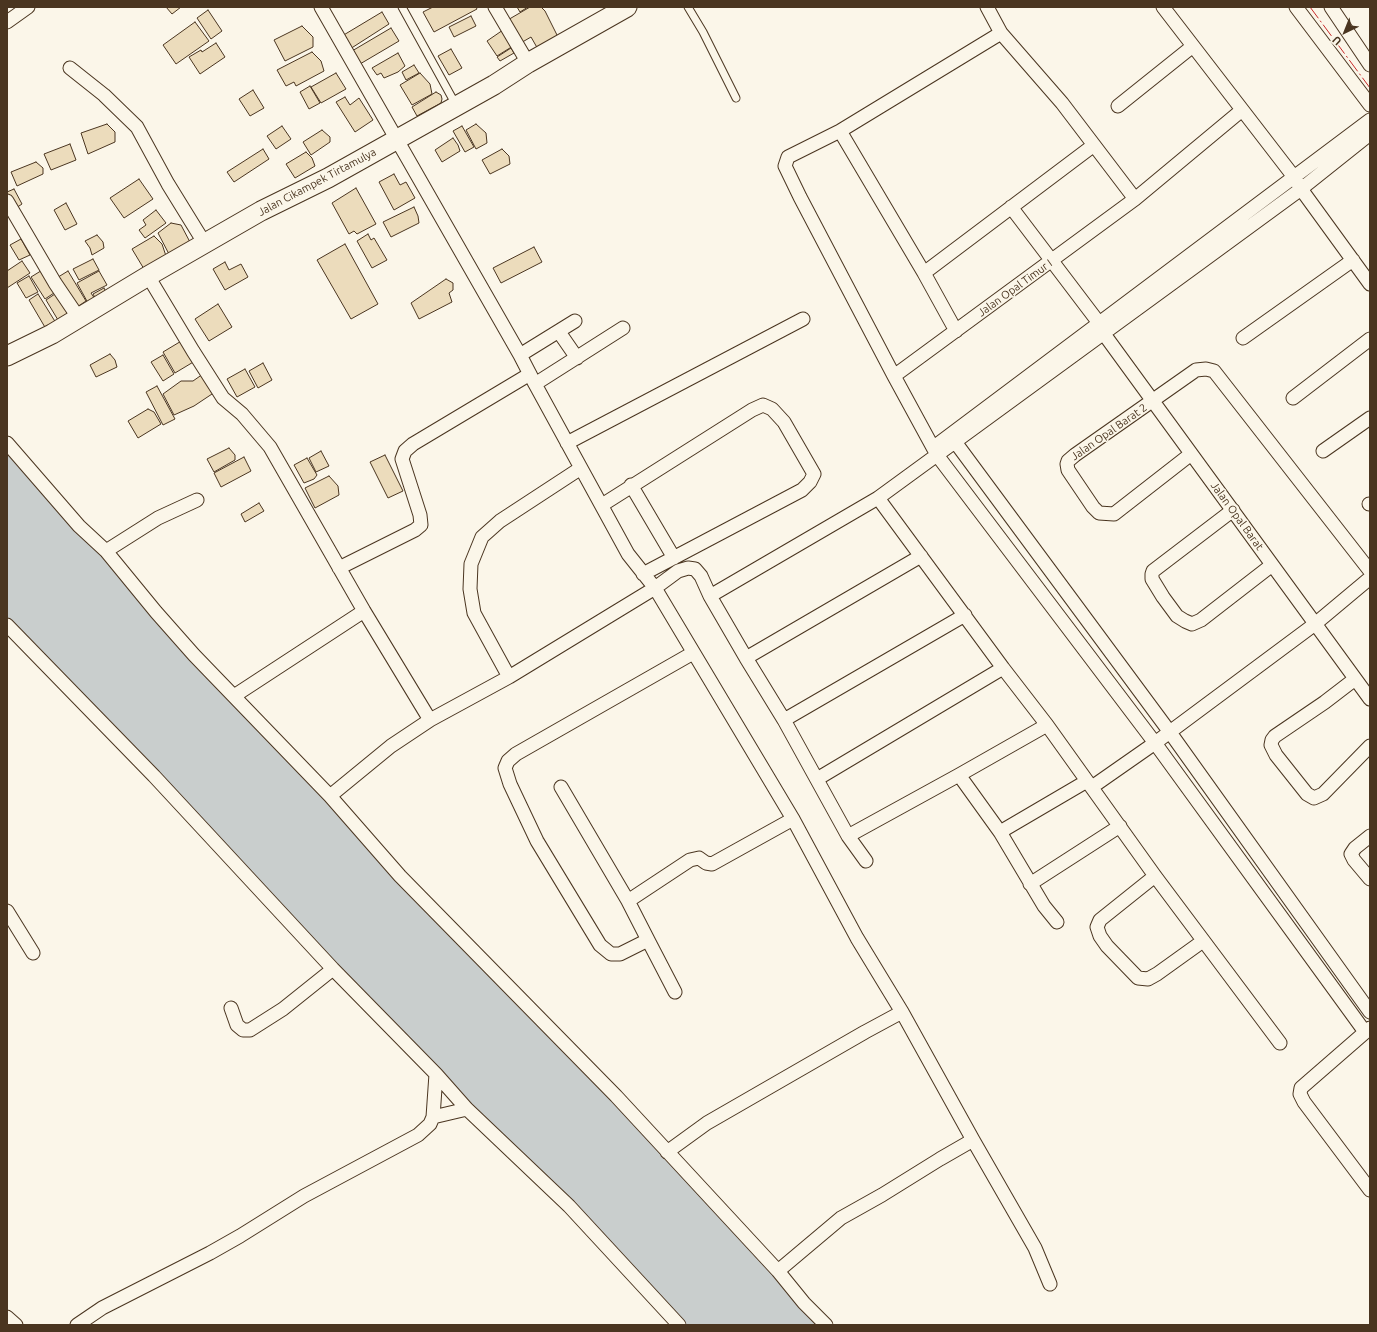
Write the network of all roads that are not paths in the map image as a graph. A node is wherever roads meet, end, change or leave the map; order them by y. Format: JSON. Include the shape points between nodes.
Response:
{"nodes":[{"id":1,"x":28,"y":7,"type":"edge"},
{"id":2,"x":321,"y":7,"type":"edge"},
{"id":3,"x":402,"y":7,"type":"edge"},
{"id":4,"x":494,"y":7,"type":"edge"},
{"id":5,"x":627,"y":7,"type":"edge"},
{"id":6,"x":688,"y":7,"type":"edge"},
{"id":7,"x":987,"y":7,"type":"edge"},
{"id":8,"x":1163,"y":7,"type":"edge"},
{"id":9,"x":1296,"y":7,"type":"edge"},
{"id":10,"x":1331,"y":7,"type":"edge"},
{"id":11,"x":7,"y":22,"type":"edge"},
{"id":12,"x":1001,"y":33,"type":"junction"},
{"id":13,"x":1193,"y":46,"type":"junction"},
{"id":14,"x":528,"y":63,"type":"junction"},
{"id":15,"x":1370,"y":65,"type":"edge"},
{"id":16,"x":70,"y":68,"type":"dead end"},
{"id":17,"x":736,"y":98,"type":"dead end"},
{"id":18,"x":456,"y":105,"type":"junction"},
{"id":19,"x":1370,"y":105,"type":"edge"},
{"id":20,"x":1118,"y":106,"type":"dead end"},
{"id":21,"x":1242,"y":110,"type":"junction"},
{"id":22,"x":1370,"y":120,"type":"edge"},
{"id":23,"x":840,"y":131,"type":"junction"},
{"id":24,"x":1370,"y":134,"type":"edge"},
{"id":25,"x":396,"y":139,"type":"junction"},
{"id":26,"x":1094,"y":145,"type":"junction"},
{"id":27,"x":1294,"y":177,"type":"junction"},
{"id":28,"x":1301,"y":189,"type":"junction"},
{"id":29,"x":1135,"y":199,"type":"junction"},
{"id":30,"x":7,"y":201,"type":"edge"},
{"id":31,"x":1011,"y":207,"type":"junction"},
{"id":32,"x":205,"y":244,"type":"junction"},
{"id":33,"x":1353,"y":260,"type":"junction"},
{"id":34,"x":1052,"y":261,"type":"junction"},
{"id":35,"x":924,"y":273,"type":"junction"},
{"id":36,"x":148,"y":276,"type":"junction"},
{"id":37,"x":1370,"y":284,"type":"edge"},
{"id":38,"x":78,"y":318,"type":"junction"},
{"id":39,"x":803,"y":319,"type":"dead end"},
{"id":40,"x":575,"y":321,"type":"dead end"},
{"id":41,"x":623,"y":328,"type":"dead end"},
{"id":42,"x":1102,"y":328,"type":"junction"},
{"id":43,"x":956,"y":331,"type":"junction"},
{"id":44,"x":559,"y":332,"type":"junction"},
{"id":45,"x":1243,"y":338,"type":"dead end"},
{"id":46,"x":1370,"y":339,"type":"edge"},
{"id":47,"x":520,"y":355,"type":"junction"},
{"id":48,"x":7,"y":356,"type":"edge"},
{"id":49,"x":577,"y":358,"type":"junction"},
{"id":50,"x":894,"y":376,"type":"junction"},
{"id":51,"x":532,"y":379,"type":"junction"},
{"id":52,"x":1292,"y":398,"type":"dead end"},
{"id":53,"x":1153,"y":401,"type":"junction"},
{"id":54,"x":1370,"y":418,"type":"edge"},
{"id":55,"x":952,"y":439,"type":"junction"},
{"id":56,"x":7,"y":443,"type":"edge"},
{"id":57,"x":567,"y":443,"type":"junction"},
{"id":58,"x":935,"y":451,"type":"junction"},
{"id":59,"x":1323,"y":451,"type":"dead end"},
{"id":60,"x":1191,"y":454,"type":"junction"},
{"id":61,"x":581,"y":468,"type":"junction"},
{"id":62,"x":632,"y":485,"type":"junction"},
{"id":63,"x":878,"y":498,"type":"junction"},
{"id":64,"x":197,"y":500,"type":"dead end"},
{"id":65,"x":602,"y":505,"type":"junction"},
{"id":66,"x":1233,"y":510,"type":"junction"},
{"id":67,"x":106,"y":551,"type":"junction"},
{"id":68,"x":921,"y":556,"type":"junction"},
{"id":69,"x":674,"y":558,"type":"junction"},
{"id":70,"x":1272,"y":565,"type":"junction"},
{"id":71,"x":339,"y":568,"type":"junction"},
{"id":72,"x":1370,"y":571,"type":"edge"},
{"id":73,"x":643,"y":574,"type":"junction"},
{"id":74,"x":1370,"y":578,"type":"edge"},
{"id":75,"x":655,"y":588,"type":"junction"},
{"id":76,"x":710,"y":596,"type":"junction"},
{"id":77,"x":364,"y":611,"type":"junction"},
{"id":78,"x":965,"y":615,"type":"junction"},
{"id":79,"x":1315,"y":624,"type":"junction"},
{"id":80,"x":9,"y":630,"type":"edge"},
{"id":81,"x":693,"y":653,"type":"junction"},
{"id":82,"x":746,"y":658,"type":"junction"},
{"id":83,"x":1004,"y":668,"type":"junction"},
{"id":84,"x":509,"y":677,"type":"junction"},
{"id":85,"x":1355,"y":679,"type":"junction"},
{"id":86,"x":234,"y":696,"type":"junction"},
{"id":87,"x":1370,"y":699,"type":"edge"},
{"id":88,"x":430,"y":720,"type":"junction"},
{"id":89,"x":784,"y":720,"type":"junction"},
{"id":90,"x":1047,"y":725,"type":"junction"},
{"id":91,"x":1169,"y":731,"type":"junction"},
{"id":92,"x":1155,"y":743,"type":"junction"},
{"id":93,"x":1370,"y":746,"type":"edge"},
{"id":94,"x":959,"y":775,"type":"junction"},
{"id":95,"x":817,"y":779,"type":"junction"},
{"id":96,"x":1090,"y":784,"type":"junction"},
{"id":97,"x":561,"y":788,"type":"dead end"},
{"id":98,"x":330,"y":796,"type":"junction"},
{"id":99,"x":793,"y":819,"type":"junction"},
{"id":100,"x":1120,"y":826,"type":"junction"},
{"id":101,"x":1000,"y":832,"type":"junction"},
{"id":102,"x":848,"y":836,"type":"junction"},
{"id":103,"x":1370,"y":836,"type":"edge"},
{"id":104,"x":866,"y":861,"type":"dead end"},
{"id":105,"x":1155,"y":876,"type":"junction"},
{"id":106,"x":1370,"y":879,"type":"edge"},
{"id":107,"x":1030,"y":884,"type":"junction"},
{"id":108,"x":628,"y":902,"type":"junction"},
{"id":109,"x":7,"y":911,"type":"edge"},
{"id":110,"x":1057,"y":922,"type":"dead end"},
{"id":111,"x":648,"y":940,"type":"junction"},
{"id":112,"x":1203,"y":941,"type":"junction"},
{"id":113,"x":33,"y":953,"type":"dead end"},
{"id":114,"x":333,"y":969,"type":"junction"},
{"id":115,"x":675,"y":992,"type":"dead end"},
{"id":116,"x":231,"y":1008,"type":"dead end"},
{"id":117,"x":902,"y":1012,"type":"junction"},
{"id":118,"x":1370,"y":1012,"type":"edge"},
{"id":119,"x":1368,"y":1030,"type":"edge"},
{"id":120,"x":1280,"y":1043,"type":"dead end"},
{"id":121,"x":436,"y":1074,"type":"junction"},
{"id":122,"x":467,"y":1109,"type":"junction"},
{"id":123,"x":433,"y":1117,"type":"junction"},
{"id":124,"x":973,"y":1140,"type":"junction"},
{"id":125,"x":668,"y":1152,"type":"junction"},
{"id":126,"x":1370,"y":1190,"type":"edge"},
{"id":127,"x":778,"y":1271,"type":"junction"},
{"id":128,"x":1050,"y":1284,"type":"dead end"},
{"id":129,"x":7,"y":1317,"type":"edge"},
{"id":130,"x":16,"y":1325,"type":"edge"},
{"id":131,"x":77,"y":1325,"type":"edge"},
{"id":132,"x":679,"y":1325,"type":"edge"},
{"id":133,"x":826,"y":1325,"type":"edge"}],
"edges":[{"from":1,"to":11,"type":"street"},
{"from":2,"to":25,"type":"street"},
{"from":3,"to":18,"type":"lane"},
{"from":4,"to":14,"type":"street"},
{"from":5,"to":14,"type":"street","name":"Jalan Cikampek Tirtamulya"},
{"from":6,"to":17,"type":"lane"},
{"from":7,"to":12,"type":"street"},
{"from":8,"to":13,"type":"street"},
{"from":9,"to":19,"type":"street"},
{"from":10,"to":15,"type":"street"},
{"from":12,"to":23,"type":"street"},
{"from":12,"to":26,"type":"street","via":[[1062,103]]},
{"from":13,"to":20,"type":"street"},
{"from":13,"to":21,"type":"street"},
{"from":14,"to":18,"type":"street","name":"Jalan Cikampek Tirtamulya","via":[[494,86]]},
{"from":16,"to":32,"type":"street","via":[[104,95],[137,127]]},
{"from":18,"to":25,"type":"street","name":"Jalan Cikampek Tirtamulya"},
{"from":21,"to":27,"type":"street"},
{"from":21,"to":29,"type":"street","name":"Jalan Opal Timur I"},
{"from":22,"to":27,"type":"street"},
{"from":23,"to":35,"type":"street"},
{"from":23,"to":50,"type":"street","via":[[788,157],[785,166]]},
{"from":24,"to":28,"type":"street"},
{"from":25,"to":32,"type":"street","name":"Jalan Cikampek Tirtamulya"},
{"from":25,"to":47,"type":"street"},
{"from":26,"to":29,"type":"street"},
{"from":26,"to":31,"type":"street"},
{"from":27,"to":28,"type":"street"},
{"from":27,"to":42,"type":"street"},
{"from":28,"to":33,"type":"street"},
{"from":28,"to":42,"type":"street"},
{"from":29,"to":34,"type":"street","name":"Jalan Opal Timur I"},
{"from":30,"to":38,"type":"street"},
{"from":31,"to":34,"type":"street","name":"Jalan Opal Barat"},
{"from":31,"to":35,"type":"street"},
{"from":32,"to":36,"type":"street","name":"Jalan Cikampek Tirtamulya"},
{"from":33,"to":37,"type":"street"},
{"from":33,"to":45,"type":"street"},
{"from":34,"to":42,"type":"street","name":"Jalan Opal Barat"},
{"from":34,"to":43,"type":"street","name":"Jalan Opal Timur I"},
{"from":35,"to":43,"type":"street"},
{"from":36,"to":38,"type":"street","name":"Jalan Cikampek Tirtamulya"},
{"from":36,"to":71,"type":"street","via":[[223,398],[242,414],[270,447]]},
{"from":38,"to":48,"type":"street","name":"Jalan Cikampek Tirtamulya"},
{"from":39,"to":57,"type":"street"},
{"from":40,"to":44,"type":"street"},
{"from":41,"to":49,"type":"street"},
{"from":42,"to":53,"type":"street","name":"Jalan Opal Barat"},
{"from":42,"to":55,"type":"street"},
{"from":43,"to":50,"type":"street","name":"Jalan Opal Timur I"},
{"from":44,"to":47,"type":"street"},
{"from":44,"to":49,"type":"street"},
{"from":46,"to":52,"type":"street"},
{"from":47,"to":51,"type":"street"},
{"from":49,"to":51,"type":"street"},
{"from":50,"to":58,"type":"street"},
{"from":51,"to":57,"type":"street"},
{"from":51,"to":71,"type":"street","via":[[413,444],[405,451],[402,460],[421,525]]},
{"from":53,"to":60,"type":"street","name":"Jalan Opal Barat"},
{"from":53,"to":60,"type":"street","name":"Jalan Opal Barat 2","via":[[1075,455],[1066,464],[1093,507],[1099,513],[1114,514]]},
{"from":53,"to":72,"type":"street","name":"Jalan Opal Barat 2","via":[[1196,370],[1214,371]]},
{"from":54,"to":59,"type":"street"},
{"from":55,"to":58,"type":"street"},
{"from":55,"to":91,"type":"street"},
{"from":56,"to":67,"type":"street","via":[[79,526]]},
{"from":57,"to":61,"type":"street"},
{"from":58,"to":63,"type":"street"},
{"from":58,"to":92,"type":"street"},
{"from":60,"to":66,"type":"street","name":"Jalan Opal Barat"},
{"from":61,"to":65,"type":"street"},
{"from":61,"to":84,"type":"street","via":[[500,521],[482,537],[471,564],[470,589],[474,613]]},
{"from":62,"to":65,"type":"street"},
{"from":62,"to":69,"type":"street"},
{"from":62,"to":69,"type":"street","via":[[763,405],[772,409],[784,422],[810,466],[814,474],[802,490]]},
{"from":63,"to":68,"type":"street"},
{"from":63,"to":76,"type":"street"},
{"from":64,"to":67,"type":"street","via":[[158,518]]},
{"from":65,"to":73,"type":"street","via":[[628,554]]},
{"from":66,"to":70,"type":"street","name":"Jalan Opal Barat"},
{"from":66,"to":70,"type":"street","via":[[1152,574],[1154,583],[1177,616],[1192,624],[1201,620]]},
{"from":67,"to":86,"type":"street","via":[[160,617]]},
{"from":68,"to":78,"type":"street"},
{"from":68,"to":82,"type":"street"},
{"from":69,"to":73,"type":"street"},
{"from":70,"to":79,"type":"street","name":"Jalan Opal Barat"},
{"from":71,"to":77,"type":"street"},
{"from":73,"to":75,"type":"street"},
{"from":74,"to":79,"type":"street"},
{"from":75,"to":76,"type":"street","via":[[678,571],[695,569]]},
{"from":75,"to":81,"type":"street"},
{"from":75,"to":84,"type":"street"},
{"from":76,"to":82,"type":"street"},
{"from":77,"to":86,"type":"street"},
{"from":77,"to":88,"type":"street"},
{"from":78,"to":83,"type":"street"},
{"from":78,"to":89,"type":"street"},
{"from":79,"to":85,"type":"street","name":"Jalan Opal Barat"},
{"from":79,"to":91,"type":"street"},
{"from":80,"to":114,"type":"street","via":[[154,776]]},
{"from":81,"to":99,"type":"street"},
{"from":81,"to":111,"type":"street","via":[[516,754],[505,768],[537,841],[600,945],[611,954],[620,954]]},
{"from":82,"to":89,"type":"street"},
{"from":83,"to":90,"type":"street"},
{"from":83,"to":95,"type":"street"},
{"from":84,"to":88,"type":"street"},
{"from":85,"to":87,"type":"street","name":"Jalan Opal Barat"},
{"from":85,"to":93,"type":"street","via":[[1276,736],[1271,745],[1307,794],[1314,798],[1323,794]]},
{"from":86,"to":98,"type":"street"},
{"from":88,"to":98,"type":"street","via":[[390,746]]},
{"from":89,"to":95,"type":"street"},
{"from":90,"to":94,"type":"street"},
{"from":90,"to":96,"type":"street"},
{"from":91,"to":92,"type":"street"},
{"from":91,"to":118,"type":"street"},
{"from":92,"to":96,"type":"street"},
{"from":92,"to":119,"type":"street"},
{"from":94,"to":101,"type":"street"},
{"from":94,"to":102,"type":"street"},
{"from":95,"to":102,"type":"street"},
{"from":96,"to":100,"type":"street"},
{"from":96,"to":101,"type":"street"},
{"from":97,"to":108,"type":"street"},
{"from":98,"to":125,"type":"street","via":[[400,876]]},
{"from":99,"to":108,"type":"street","via":[[712,864],[699,858],[690,860]]},
{"from":99,"to":117,"type":"street","via":[[857,938]]},
{"from":100,"to":105,"type":"street"},
{"from":100,"to":107,"type":"street"},
{"from":101,"to":107,"type":"street"},
{"from":102,"to":104,"type":"street"},
{"from":103,"to":106,"type":"street","via":[[1351,854]]},
{"from":105,"to":112,"type":"street"},
{"from":105,"to":112,"type":"street","via":[[1100,920],[1096,927],[1107,946],[1138,978],[1148,979]]},
{"from":107,"to":110,"type":"street"},
{"from":108,"to":111,"type":"street"},
{"from":109,"to":113,"type":"street"},
{"from":111,"to":115,"type":"street"},
{"from":112,"to":120,"type":"street"},
{"from":114,"to":116,"type":"street","via":[[283,1009],[250,1030],[243,1030],[237,1025]]},
{"from":114,"to":121,"type":"street"},
{"from":117,"to":124,"type":"street"},
{"from":117,"to":125,"type":"street","via":[[707,1123]]},
{"from":119,"to":126,"type":"street","via":[[1301,1088],[1300,1094]]},
{"from":121,"to":122,"type":"street"},
{"from":121,"to":123,"type":"street"},
{"from":122,"to":123,"type":"street"},
{"from":122,"to":132,"type":"street","via":[[569,1206]]},
{"from":123,"to":131,"type":"street","via":[[430,1124],[418,1135],[304,1196],[210,1253],[102,1308]]},
{"from":124,"to":127,"type":"street","via":[[841,1218]]},
{"from":124,"to":128,"type":"street","via":[[1035,1248]]},
{"from":125,"to":127,"type":"street"},
{"from":127,"to":133,"type":"street"},
{"from":129,"to":130,"type":"street"}]}
